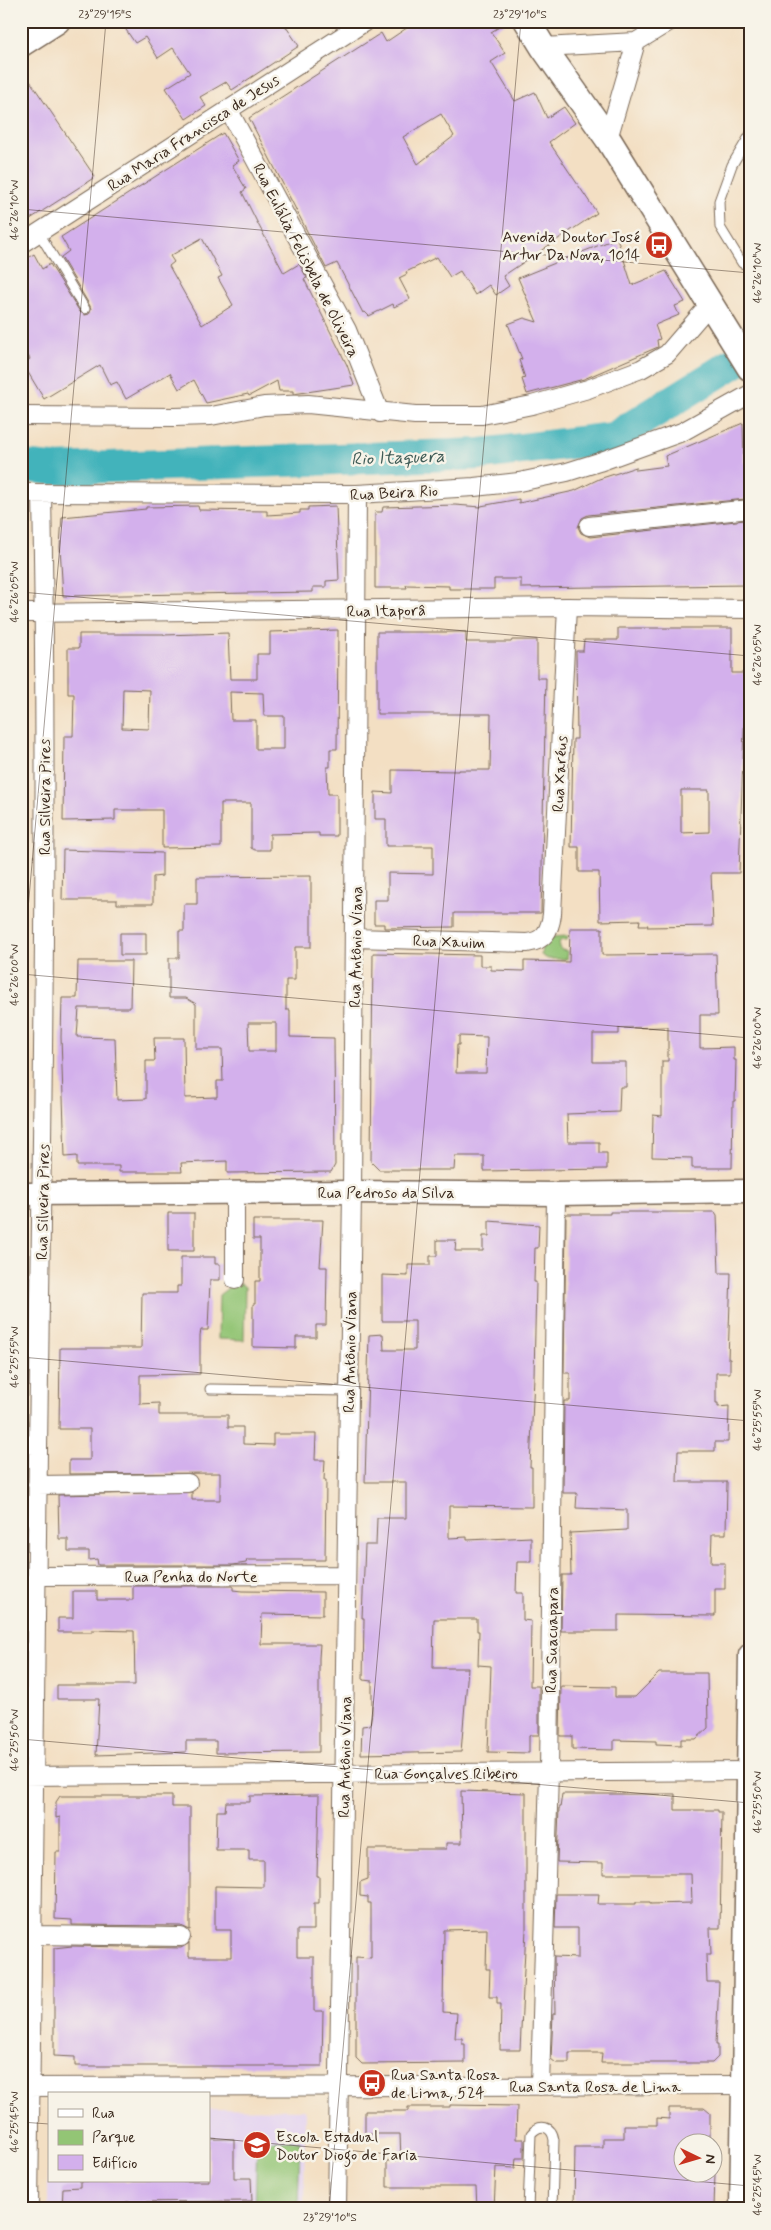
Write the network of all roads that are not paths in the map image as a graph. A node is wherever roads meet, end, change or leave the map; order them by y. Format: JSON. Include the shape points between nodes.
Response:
{"nodes":[{"id":1,"x":56,"y":21,"type":"edge"},
{"id":2,"x":366,"y":21,"type":"edge"},
{"id":3,"x":527,"y":21,"type":"edge"},
{"id":4,"x":670,"y":21,"type":"edge"},
{"id":5,"x":636,"y":42,"type":"junction"},
{"id":6,"x":21,"y":44,"type":"edge"},
{"id":7,"x":543,"y":48,"type":"junction"},
{"id":8,"x":228,"y":109,"type":"junction"},
{"id":9,"x":750,"y":136,"type":"edge"},
{"id":10,"x":608,"y":139,"type":"junction"},
{"id":11,"x":39,"y":233,"type":"junction"},
{"id":12,"x":21,"y":244,"type":"edge"},
{"id":13,"x":750,"y":266,"type":"edge"},
{"id":14,"x":710,"y":304,"type":"junction"},
{"id":15,"x":85,"y":309,"type":"dead end"},
{"id":16,"x":750,"y":368,"type":"edge"},
{"id":17,"x":750,"y":394,"type":"edge"},
{"id":18,"x":380,"y":413,"type":"junction"},
{"id":19,"x":21,"y":416,"type":"edge"},
{"id":20,"x":21,"y":493,"type":"edge"},
{"id":21,"x":357,"y":494,"type":"junction"},
{"id":22,"x":42,"y":495,"type":"junction"},
{"id":23,"x":750,"y":509,"type":"edge"},
{"id":24,"x":589,"y":526,"type":"dead end"},
{"id":25,"x":567,"y":607,"type":"junction"},
{"id":26,"x":750,"y":609,"type":"edge"},
{"id":27,"x":358,"y":610,"type":"junction"},
{"id":28,"x":21,"y":613,"type":"edge"},
{"id":29,"x":44,"y":613,"type":"junction"},
{"id":30,"x":355,"y":938,"type":"junction"},
{"id":31,"x":542,"y":939,"type":"joint"},
{"id":32,"x":750,"y":1190,"type":"edge"},
{"id":33,"x":235,"y":1192,"type":"junction"},
{"id":34,"x":352,"y":1192,"type":"junction"},
{"id":35,"x":32,"y":1194,"type":"edge"},
{"id":36,"x":556,"y":1194,"type":"junction"},
{"id":37,"x":235,"y":1280,"type":"dead end"},
{"id":38,"x":210,"y":1389,"type":"dead end"},
{"id":39,"x":348,"y":1391,"type":"junction"},
{"id":40,"x":30,"y":1444,"type":"edge"},
{"id":41,"x":188,"y":1483,"type":"dead end"},
{"id":42,"x":37,"y":1485,"type":"junction"},
{"id":43,"x":345,"y":1575,"type":"junction"},
{"id":44,"x":37,"y":1576,"type":"junction"},
{"id":45,"x":750,"y":1655,"type":"edge"},
{"id":46,"x":749,"y":1770,"type":"edge"},
{"id":47,"x":549,"y":1772,"type":"junction"},
{"id":48,"x":344,"y":1774,"type":"junction"},
{"id":49,"x":28,"y":1776,"type":"edge"},
{"id":50,"x":748,"y":1909,"type":"edge"},
{"id":51,"x":33,"y":1935,"type":"junction"},
{"id":52,"x":181,"y":1937,"type":"dead end"},
{"id":53,"x":746,"y":2085,"type":"edge"},
{"id":54,"x":339,"y":2086,"type":"junction"},
{"id":55,"x":540,"y":2086,"type":"junction"},
{"id":56,"x":26,"y":2087,"type":"edge"},
{"id":57,"x":29,"y":2209,"type":"edge"},
{"id":58,"x":337,"y":2209,"type":"edge"},
{"id":59,"x":528,"y":2209,"type":"edge"},
{"id":60,"x":552,"y":2209,"type":"edge"},
{"id":61,"x":740,"y":2209,"type":"edge"}],
"edges":[{"from":1,"to":6,"type":"main road"},
{"from":2,"to":8,"type":"street","name":"Rua Maria Francisca de Jesus"},
{"from":3,"to":7,"type":"main road"},
{"from":4,"to":5,"type":"street"},
{"from":5,"to":7,"type":"street"},
{"from":5,"to":10,"type":"street"},
{"from":7,"to":10,"type":"main road"},
{"from":8,"to":11,"type":"street","name":"Rua Maria Francisca de Jesus"},
{"from":8,"to":18,"type":"street","name":"Rua Eulália Felisbela de Oliveira","via":[[347,330]]},
{"from":9,"to":13,"type":"lane","via":[[732,165],[719,201],[720,226],[742,262]]},
{"from":10,"to":14,"type":"main road"},
{"from":11,"to":12,"type":"street","name":"Rua Maria Francisca de Jesus"},
{"from":11,"to":15,"type":"lane"},
{"from":14,"to":16,"type":"main road"},
{"from":14,"to":18,"type":"street","via":[[667,354],[641,369],[588,389],[482,415]]},
{"from":17,"to":21,"type":"street","name":"Rua Beira Rio","via":[[682,432],[568,472],[474,487]]},
{"from":18,"to":19,"type":"street","via":[[308,404],[264,406],[211,416],[174,418]]},
{"from":20,"to":22,"type":"street","name":"Rua Beira Rio"},
{"from":21,"to":22,"type":"street","name":"Rua Beira Rio"},
{"from":21,"to":27,"type":"street","name":"Rua Antônio Viana"},
{"from":22,"to":29,"type":"street","name":"Rua Silveira Pires"},
{"from":23,"to":24,"type":"street"},
{"from":25,"to":26,"type":"street","name":"Rua Itaporâ"},
{"from":25,"to":27,"type":"street","name":"Rua Itaporâ"},
{"from":25,"to":31,"type":"street","name":"Rua Xaréus","via":[[552,914],[548,932]]},
{"from":27,"to":29,"type":"street","name":"Rua Itaporâ"},
{"from":27,"to":30,"type":"street","name":"Rua Antônio Viana"},
{"from":28,"to":29,"type":"street","name":"Rua Itaporâ"},
{"from":29,"to":35,"type":"street","name":"Rua Silveira Pires"},
{"from":30,"to":31,"type":"street","name":"Rua Xauim","via":[[517,943]]},
{"from":30,"to":34,"type":"street","name":"Rua Antônio Viana"},
{"from":32,"to":36,"type":"street","name":"Rua Pedroso da Silva"},
{"from":33,"to":34,"type":"street","name":"Rua Pedroso da Silva"},
{"from":33,"to":35,"type":"street","name":"Rua Pedroso da Silva"},
{"from":33,"to":37,"type":"street"},
{"from":34,"to":36,"type":"street","name":"Rua Pedroso da Silva"},
{"from":34,"to":39,"type":"street","name":"Rua Antônio Viana"},
{"from":35,"to":40,"type":"street","name":"Rua Silveira Pires"},
{"from":36,"to":47,"type":"street","name":"Rua Suacuapara"},
{"from":38,"to":39,"type":"lane"},
{"from":39,"to":43,"type":"street","name":"Rua Antônio Viana"},
{"from":40,"to":42,"type":"street","name":"Rua Silveira Pires"},
{"from":41,"to":42,"type":"street"},
{"from":42,"to":44,"type":"street","name":"Rua Silveira Pires"},
{"from":43,"to":44,"type":"street","name":"Rua Penha do Norte"},
{"from":43,"to":48,"type":"street","name":"Rua Antônio Viana"},
{"from":44,"to":49,"type":"street","name":"Rua Silveira Pires"},
{"from":45,"to":46,"type":"street"},
{"from":46,"to":47,"type":"street","name":"Rua Gonçalves Ribeiro"},
{"from":46,"to":50,"type":"street"},
{"from":47,"to":48,"type":"street","name":"Rua Gonçalves Ribeiro"},
{"from":47,"to":55,"type":"street","name":"Rua Suacuapara"},
{"from":48,"to":49,"type":"street","name":"Rua Gonçalves Ribeiro"},
{"from":48,"to":54,"type":"street","name":"Rua Antônio Viana"},
{"from":49,"to":51,"type":"street","name":"Rua Silveira Pires"},
{"from":50,"to":53,"type":"street"},
{"from":51,"to":52,"type":"street"},
{"from":51,"to":56,"type":"street","name":"Rua Silveira Pires"},
{"from":53,"to":55,"type":"street","name":"Rua Santa Rosa de Lima"},
{"from":53,"to":61,"type":"street"},
{"from":54,"to":55,"type":"street","name":"Rua Santa Rosa de Lima"},
{"from":54,"to":56,"type":"street","name":"Rua Santa Rosa de Lima"},
{"from":54,"to":58,"type":"street","name":"Rua Antônio Viana"},
{"from":56,"to":57,"type":"street","name":"Rua Silveira Pires"},
{"from":59,"to":60,"type":"lane","via":[[531,2134],[542,2126],[549,2128],[554,2140]]}]}
